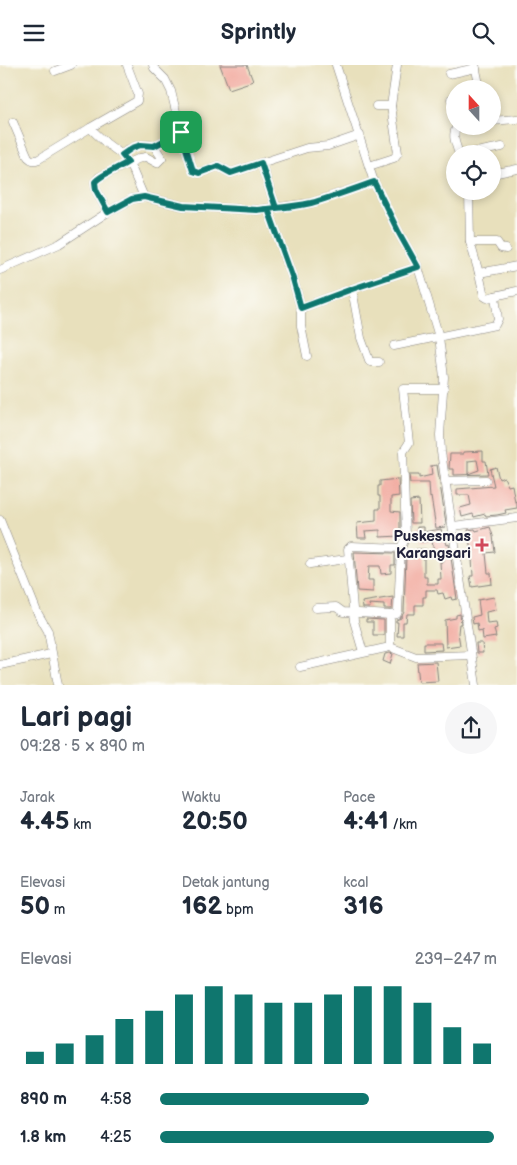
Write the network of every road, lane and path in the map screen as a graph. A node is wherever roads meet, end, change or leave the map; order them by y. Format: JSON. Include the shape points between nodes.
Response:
{"nodes":[{"id":1,"x":71,"y":65,"type":"edge"},
{"id":2,"x":127,"y":65,"type":"edge"},
{"id":3,"x":153,"y":65,"type":"edge"},
{"id":4,"x":336,"y":65,"type":"edge"},
{"id":5,"x":397,"y":65,"type":"edge"},
{"id":6,"x":476,"y":67,"type":"edge"},
{"id":7,"x":55,"y":71,"type":"dead end"},
{"id":8,"x":449,"y":73,"type":"dead end"},
{"id":9,"x":478,"y":80,"type":"edge"},
{"id":10,"x":376,"y":106,"type":"dead end"},
{"id":11,"x":391,"y":106,"type":"junction"},
{"id":12,"x":517,"y":119,"type":"edge"},
{"id":13,"x":501,"y":120,"type":"edge"},
{"id":14,"x":13,"y":122,"type":"dead end"},
{"id":15,"x":90,"y":128,"type":"junction"},
{"id":16,"x":181,"y":132,"type":"junction"},
{"id":17,"x":360,"y":135,"type":"junction"},
{"id":18,"x":154,"y":146,"type":"junction"},
{"id":19,"x":122,"y":155,"type":"junction"},
{"id":20,"x":128,"y":162,"type":"junction"},
{"id":21,"x":261,"y":163,"type":"junction"},
{"id":22,"x":369,"y":167,"type":"junction"},
{"id":23,"x":517,"y":169,"type":"edge"},
{"id":24,"x":501,"y":172,"type":"edge"},
{"id":25,"x":374,"y":182,"type":"junction"},
{"id":26,"x":144,"y":197,"type":"junction"},
{"id":27,"x":469,"y":200,"type":"edge"},
{"id":28,"x":272,"y":209,"type":"junction"},
{"id":29,"x":108,"y":212,"type":"junction"},
{"id":30,"x":470,"y":242,"type":"junction"},
{"id":31,"x":506,"y":249,"type":"dead end"},
{"id":32,"x":517,"y":266,"type":"edge"},
{"id":33,"x":418,"y":267,"type":"junction"},
{"id":34,"x":0,"y":270,"type":"edge"},
{"id":35,"x":479,"y":273,"type":"junction"},
{"id":36,"x":352,"y":289,"type":"junction"},
{"id":37,"x":517,"y":291,"type":"edge"},
{"id":38,"x":495,"y":296,"type":"junction"},
{"id":39,"x":301,"y":308,"type":"junction"},
{"id":40,"x":439,"y":337,"type":"junction"},
{"id":41,"x":394,"y":346,"type":"dead end"},
{"id":42,"x":307,"y":356,"type":"dead end"},
{"id":43,"x":379,"y":362,"type":"dead end"},
{"id":44,"x":444,"y":389,"type":"junction"},
{"id":45,"x":486,"y":480,"type":"dead end"},
{"id":46,"x":445,"y":481,"type":"junction"},
{"id":47,"x":517,"y":518,"type":"edge"},
{"id":48,"x":0,"y":520,"type":"edge"},
{"id":49,"x":453,"y":527,"type":"junction"},
{"id":50,"x":401,"y":548,"type":"junction"},
{"id":51,"x":348,"y":559,"type":"junction"},
{"id":52,"x":310,"y":564,"type":"dead end"},
{"id":53,"x":316,"y":608,"type":"dead end"},
{"id":54,"x":353,"y":613,"type":"junction"},
{"id":55,"x":390,"y":615,"type":"junction"},
{"id":56,"x":390,"y":647,"type":"junction"},
{"id":57,"x":363,"y":652,"type":"junction"},
{"id":58,"x":51,"y":654,"type":"junction"},
{"id":59,"x":471,"y":655,"type":"junction"},
{"id":60,"x":0,"y":665,"type":"edge"},
{"id":61,"x":300,"y":667,"type":"dead end"},
{"id":62,"x":58,"y":685,"type":"edge"},
{"id":63,"x":476,"y":685,"type":"edge"}],
"edges":[{"from":1,"to":7,"type":"street"},
{"from":2,"to":15,"type":"street","via":[[138,101]]},
{"from":3,"to":16,"type":"street","via":[[171,91]]},
{"from":4,"to":17,"type":"street"},
{"from":5,"to":11,"type":"street"},
{"from":6,"to":8,"type":"street"},
{"from":6,"to":9,"type":"street"},
{"from":10,"to":11,"type":"street"},
{"from":11,"to":22,"type":"street","via":[[398,153],[394,158]]},
{"from":12,"to":13,"type":"street"},
{"from":14,"to":15,"type":"street","via":[[28,157],[34,161]]},
{"from":15,"to":19,"type":"street"},
{"from":16,"to":18,"type":"street"},
{"from":16,"to":21,"type":"street","via":[[193,171],[199,173],[219,167],[231,173]]},
{"from":17,"to":21,"type":"street"},
{"from":17,"to":22,"type":"street"},
{"from":18,"to":19,"type":"street","via":[[141,145]]},
{"from":18,"to":20,"type":"street","via":[[162,158],[157,163],[146,157]]},
{"from":19,"to":20,"type":"street"},
{"from":20,"to":26,"type":"street"},
{"from":20,"to":29,"type":"street","via":[[95,182]]},
{"from":21,"to":28,"type":"street"},
{"from":22,"to":25,"type":"street"},
{"from":23,"to":24,"type":"street"},
{"from":25,"to":28,"type":"street","via":[[311,203]]},
{"from":25,"to":33,"type":"street"},
{"from":26,"to":28,"type":"street","via":[[183,206]]},
{"from":26,"to":29,"type":"street","via":[[132,199]]},
{"from":27,"to":30,"type":"street"},
{"from":28,"to":39,"type":"street"},
{"from":29,"to":34,"type":"street","via":[[59,244]]},
{"from":30,"to":31,"type":"street","via":[[497,242]]},
{"from":30,"to":35,"type":"street"},
{"from":32,"to":35,"type":"street"},
{"from":33,"to":36,"type":"street"},
{"from":33,"to":40,"type":"street"},
{"from":35,"to":38,"type":"street","via":[[484,296]]},
{"from":36,"to":39,"type":"street"},
{"from":36,"to":43,"type":"street","via":[[361,338],[369,360]]},
{"from":37,"to":38,"type":"street"},
{"from":38,"to":40,"type":"street","via":[[498,319],[495,325]]},
{"from":39,"to":42,"type":"street"},
{"from":40,"to":41,"type":"street"},
{"from":40,"to":44,"type":"street"},
{"from":44,"to":46,"type":"street","via":[[440,435]]},
{"from":44,"to":50,"type":"street","via":[[403,389],[409,443],[403,452],[406,537]]},
{"from":45,"to":46,"type":"street"},
{"from":46,"to":49,"type":"street"},
{"from":47,"to":49,"type":"street"},
{"from":48,"to":58,"type":"street","via":[[37,612],[48,631]]},
{"from":49,"to":59,"type":"street"},
{"from":50,"to":51,"type":"street","via":[[351,546]]},
{"from":50,"to":55,"type":"street","via":[[398,611]]},
{"from":51,"to":52,"type":"street"},
{"from":51,"to":54,"type":"street"},
{"from":53,"to":54,"type":"street","via":[[336,607],[342,612]]},
{"from":54,"to":55,"type":"street"},
{"from":54,"to":57,"type":"street"},
{"from":55,"to":56,"type":"street"},
{"from":56,"to":57,"type":"street"},
{"from":56,"to":59,"type":"street","via":[[416,657]]},
{"from":57,"to":61,"type":"street"},
{"from":58,"to":60,"type":"street"},
{"from":58,"to":62,"type":"street"},
{"from":59,"to":63,"type":"street"}]}
